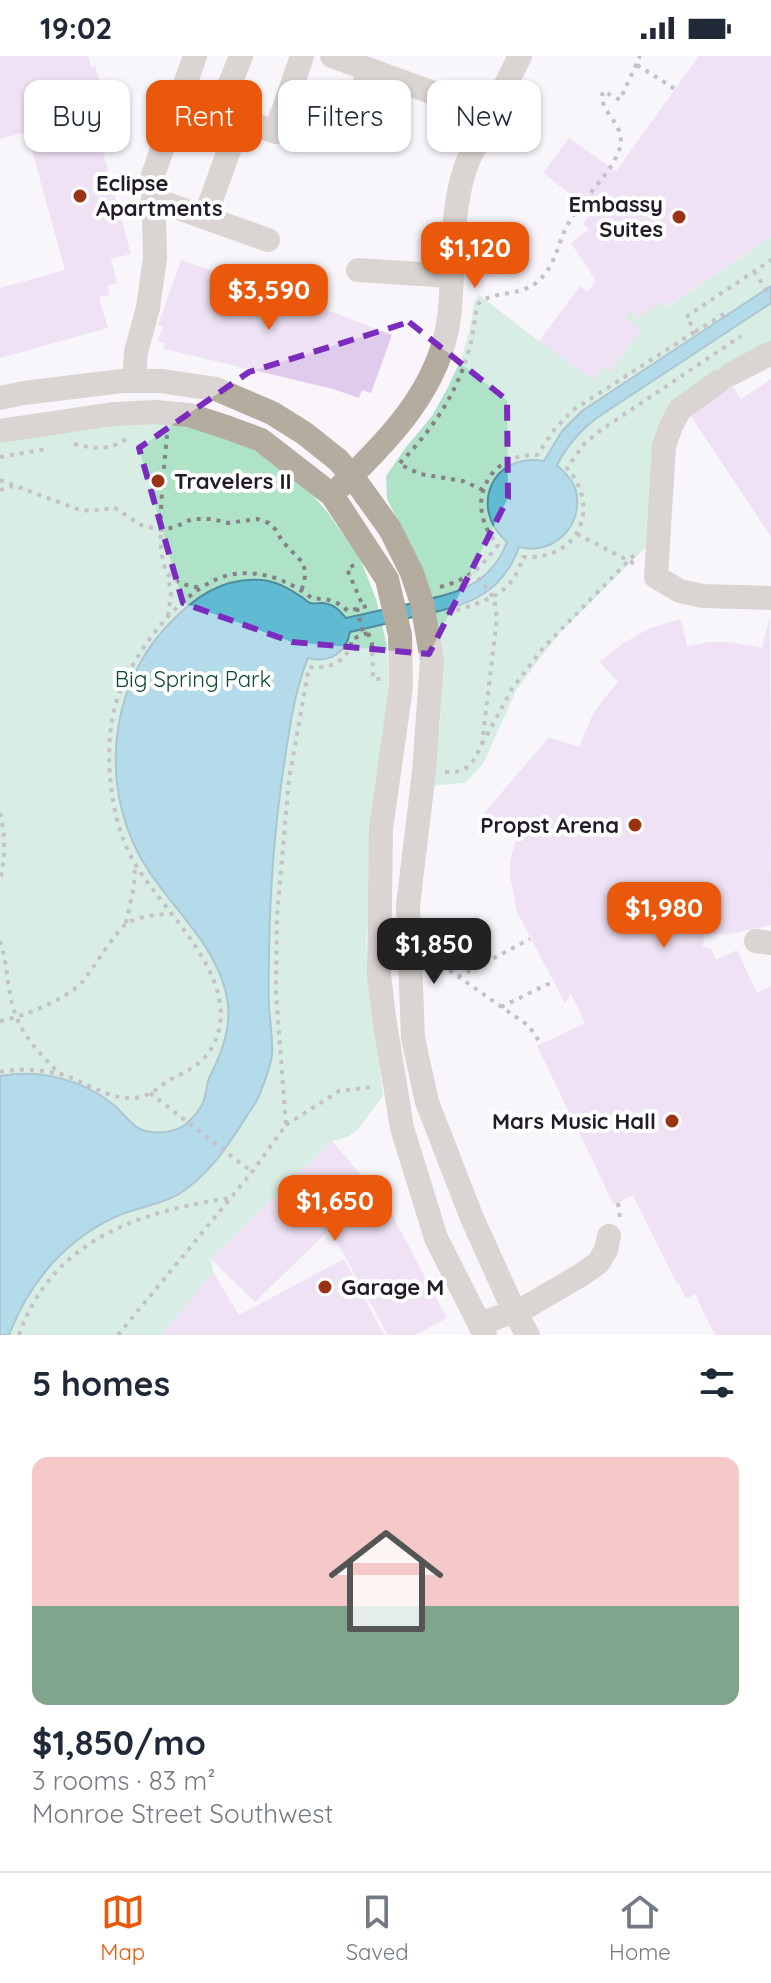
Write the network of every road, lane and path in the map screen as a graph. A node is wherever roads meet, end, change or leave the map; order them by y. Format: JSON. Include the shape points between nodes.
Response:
{"nodes":[{"id":1,"x":195,"y":56,"type":"edge"},
{"id":2,"x":241,"y":56,"type":"edge"},
{"id":3,"x":302,"y":56,"type":"edge"},
{"id":4,"x":332,"y":56,"type":"edge"},
{"id":5,"x":520,"y":56,"type":"edge"},
{"id":6,"x":640,"y":56,"type":"edge"},
{"id":7,"x":636,"y":65,"type":"junction"},
{"id":8,"x":369,"y":70,"type":"junction"},
{"id":9,"x":231,"y":80,"type":"edge"},
{"id":10,"x":293,"y":80,"type":"edge"},
{"id":11,"x":366,"y":80,"type":"edge"},
{"id":12,"x":508,"y":80,"type":"edge"},
{"id":13,"x":675,"y":89,"type":"dead end"},
{"id":14,"x":427,"y":91,"type":"edge"},
{"id":15,"x":278,"y":125,"type":"edge"},
{"id":16,"x":262,"y":127,"type":"edge"},
{"id":17,"x":228,"y":152,"type":"edge"},
{"id":18,"x":473,"y":152,"type":"edge"},
{"id":19,"x":153,"y":199,"type":"junction"},
{"id":20,"x":205,"y":217,"type":"junction"},
{"id":21,"x":268,"y":240,"type":"dead end"},
{"id":22,"x":771,"y":260,"type":"edge"},
{"id":23,"x":358,"y":270,"type":"dead end"},
{"id":24,"x":754,"y":271,"type":"junction"},
{"id":25,"x":451,"y":276,"type":"junction"},
{"id":26,"x":771,"y":298,"type":"edge"},
{"id":27,"x":724,"y":314,"type":"dead end"},
{"id":28,"x":696,"y":331,"type":"junction"},
{"id":29,"x":741,"y":336,"type":"dead end"},
{"id":30,"x":771,"y":353,"type":"edge"},
{"id":31,"x":700,"y":364,"type":"junction"},
{"id":32,"x":718,"y":377,"type":"junction"},
{"id":33,"x":134,"y":381,"type":"junction"},
{"id":34,"x":0,"y":398,"type":"edge"},
{"id":35,"x":0,"y":431,"type":"edge"},
{"id":36,"x":155,"y":432,"type":"dead end"},
{"id":37,"x":130,"y":436,"type":"dead end"},
{"id":38,"x":60,"y":446,"type":"dead end"},
{"id":39,"x":45,"y":449,"type":"dead end"},
{"id":40,"x":0,"y":457,"type":"edge"},
{"id":41,"x":352,"y":476,"type":"junction"},
{"id":42,"x":0,"y":480,"type":"edge"},
{"id":43,"x":15,"y":486,"type":"junction"},
{"id":44,"x":0,"y":490,"type":"edge"},
{"id":45,"x":483,"y":490,"type":"junction"},
{"id":46,"x":327,"y":491,"type":"junction"},
{"id":47,"x":161,"y":530,"type":"junction"},
{"id":48,"x":576,"y":533,"type":"junction"},
{"id":49,"x":636,"y":552,"type":"dead end"},
{"id":50,"x":629,"y":560,"type":"junction"},
{"id":51,"x":347,"y":569,"type":"dead end"},
{"id":52,"x":474,"y":572,"type":"junction"},
{"id":53,"x":168,"y":575,"type":"junction"},
{"id":54,"x":656,"y":577,"type":"junction"},
{"id":55,"x":440,"y":587,"type":"dead end"},
{"id":56,"x":203,"y":588,"type":"junction"},
{"id":57,"x":302,"y":589,"type":"junction"},
{"id":58,"x":494,"y":598,"type":"junction"},
{"id":59,"x":771,"y":598,"type":"edge"},
{"id":60,"x":362,"y":606,"type":"junction"},
{"id":61,"x":447,"y":614,"type":"dead end"},
{"id":62,"x":167,"y":618,"type":"junction"},
{"id":63,"x":368,"y":633,"type":"junction"},
{"id":64,"x":373,"y":679,"type":"dead end"},
{"id":65,"x":482,"y":744,"type":"junction"},
{"id":66,"x":439,"y":771,"type":"dead end"},
{"id":67,"x":0,"y":813,"type":"edge"},
{"id":68,"x":135,"y":865,"type":"junction"},
{"id":69,"x":0,"y":881,"type":"edge"},
{"id":70,"x":171,"y":914,"type":"junction"},
{"id":71,"x":126,"y":923,"type":"junction"},
{"id":72,"x":530,"y":939,"type":"dead end"},
{"id":73,"x":0,"y":941,"type":"edge"},
{"id":74,"x":433,"y":959,"type":"dead end"},
{"id":75,"x":3,"y":960,"type":"edge"},
{"id":76,"x":458,"y":977,"type":"junction"},
{"id":77,"x":554,"y":981,"type":"dead end"},
{"id":78,"x":501,"y":1007,"type":"junction"},
{"id":79,"x":17,"y":1017,"type":"junction"},
{"id":80,"x":0,"y":1021,"type":"edge"},
{"id":81,"x":541,"y":1044,"type":"dead end"},
{"id":82,"x":0,"y":1072,"type":"edge"},
{"id":83,"x":61,"y":1074,"type":"junction"},
{"id":84,"x":375,"y":1087,"type":"dead end"},
{"id":85,"x":150,"y":1093,"type":"junction"},
{"id":86,"x":427,"y":1102,"type":"junction"},
{"id":87,"x":399,"y":1110,"type":"junction"},
{"id":88,"x":286,"y":1125,"type":"junction"},
{"id":89,"x":252,"y":1172,"type":"junction"},
{"id":90,"x":231,"y":1197,"type":"junction"},
{"id":91,"x":609,"y":1236,"type":"dead end"},
{"id":92,"x":514,"y":1311,"type":"junction"},
{"id":93,"x":482,"y":1330,"type":"edge"},
{"id":94,"x":19,"y":1335,"type":"edge"},
{"id":95,"x":118,"y":1335,"type":"edge"},
{"id":96,"x":528,"y":1335,"type":"edge"}],
"edges":[{"from":1,"to":19,"type":"street","via":[[153,175]]},
{"from":2,"to":9,"type":"street"},
{"from":3,"to":10,"type":"street"},
{"from":4,"to":8,"type":"street"},
{"from":5,"to":12,"type":"street"},
{"from":6,"to":7,"type":"path"},
{"from":7,"to":13,"type":"path"},
{"from":7,"to":45,"type":"path","via":[[620,100],[603,91],[602,95],[620,131],[614,160],[569,220],[554,261],[541,279],[479,303],[449,400],[399,464]]},
{"from":8,"to":11,"type":"street"},
{"from":8,"to":14,"type":"street"},
{"from":15,"to":16,"type":"street","via":[[276,132]]},
{"from":17,"to":20,"type":"street"},
{"from":18,"to":25,"type":"street","via":[[459,198]]},
{"from":19,"to":20,"type":"street"},
{"from":19,"to":33,"type":"street","via":[[155,258]]},
{"from":20,"to":21,"type":"street"},
{"from":22,"to":24,"type":"path"},
{"from":23,"to":25,"type":"street"},
{"from":24,"to":26,"type":"path"},
{"from":24,"to":28,"type":"path","via":[[686,317]]},
{"from":25,"to":41,"type":"street","via":[[443,348],[427,382],[400,424]]},
{"from":27,"to":28,"type":"path"},
{"from":28,"to":45,"type":"path","via":[[581,404],[537,455],[502,465]]},
{"from":29,"to":31,"type":"path"},
{"from":30,"to":32,"type":"street"},
{"from":31,"to":32,"type":"path"},
{"from":31,"to":48,"type":"path","via":[[601,430],[574,457],[567,468],[579,484],[584,505]]},
{"from":32,"to":54,"type":"street","via":[[680,409],[664,446]]},
{"from":33,"to":34,"type":"street"},
{"from":33,"to":41,"type":"street","via":[[216,389],[253,404],[304,433]]},
{"from":35,"to":46,"type":"street","via":[[113,414],[189,415],[261,440]]},
{"from":36,"to":47,"type":"path","via":[[167,433]]},
{"from":37,"to":38,"type":"path","via":[[112,447]]},
{"from":39,"to":40,"type":"path"},
{"from":41,"to":46,"type":"street"},
{"from":41,"to":86,"type":"street","via":[[390,529],[412,573],[432,661],[408,905],[413,1038]]},
{"from":42,"to":43,"type":"path"},
{"from":43,"to":44,"type":"path"},
{"from":43,"to":47,"type":"path","via":[[77,509],[115,508],[141,525]]},
{"from":45,"to":52,"type":"path","via":[[482,518],[498,545]]},
{"from":46,"to":87,"type":"street","via":[[387,579],[400,635],[401,687],[381,829],[379,975]]},
{"from":47,"to":53,"type":"path"},
{"from":47,"to":57,"type":"path","via":[[192,519],[269,523],[304,564]]},
{"from":48,"to":50,"type":"path"},
{"from":48,"to":58,"type":"path","via":[[554,553],[523,557],[516,575]]},
{"from":49,"to":50,"type":"path"},
{"from":50,"to":54,"type":"path"},
{"from":50,"to":65,"type":"path","via":[[543,648],[512,689]]},
{"from":51,"to":60,"type":"path"},
{"from":52,"to":55,"type":"path"},
{"from":52,"to":58,"type":"path"},
{"from":53,"to":56,"type":"path"},
{"from":53,"to":62,"type":"path"},
{"from":54,"to":59,"type":"street","via":[[703,596]]},
{"from":56,"to":57,"type":"path","via":[[218,579],[262,574]]},
{"from":56,"to":62,"type":"path"},
{"from":57,"to":60,"type":"path","via":[[313,599],[337,601],[348,611]]},
{"from":58,"to":61,"type":"path"},
{"from":58,"to":65,"type":"path","via":[[497,618]]},
{"from":60,"to":63,"type":"path"},
{"from":62,"to":68,"type":"path","via":[[119,693],[110,742],[116,816]]},
{"from":63,"to":64,"type":"path"},
{"from":63,"to":88,"type":"path","via":[[352,639],[350,651],[333,665],[309,667],[292,763],[277,917],[276,994]]},
{"from":65,"to":66,"type":"path","via":[[466,769]]},
{"from":67,"to":69,"type":"path","via":[[5,840]]},
{"from":68,"to":70,"type":"path"},
{"from":68,"to":71,"type":"path"},
{"from":70,"to":71,"type":"path"},
{"from":70,"to":85,"type":"path","via":[[213,977],[222,1016],[209,1052],[198,1064]]},
{"from":71,"to":79,"type":"path","via":[[82,982],[65,996]]},
{"from":72,"to":76,"type":"path"},
{"from":73,"to":75,"type":"path"},
{"from":74,"to":76,"type":"path"},
{"from":75,"to":79,"type":"path"},
{"from":76,"to":78,"type":"path"},
{"from":77,"to":78,"type":"path"},
{"from":78,"to":81,"type":"path","via":[[529,1026]]},
{"from":79,"to":80,"type":"path"},
{"from":79,"to":83,"type":"path","via":[[32,1046]]},
{"from":82,"to":83,"type":"path"},
{"from":83,"to":85,"type":"path","via":[[108,1094]]},
{"from":84,"to":88,"type":"path","via":[[339,1091]]},
{"from":85,"to":89,"type":"path"},
{"from":86,"to":87,"type":"street"},
{"from":86,"to":92,"type":"street"},
{"from":87,"to":93,"type":"street","via":[[436,1238]]},
{"from":88,"to":89,"type":"path"},
{"from":89,"to":90,"type":"path"},
{"from":90,"to":94,"type":"path","via":[[138,1219],[93,1241],[63,1264],[37,1297]]},
{"from":90,"to":95,"type":"path"},
{"from":91,"to":92,"type":"street","via":[[598,1263]]},
{"from":92,"to":93,"type":"street"},
{"from":92,"to":96,"type":"street"}]}
